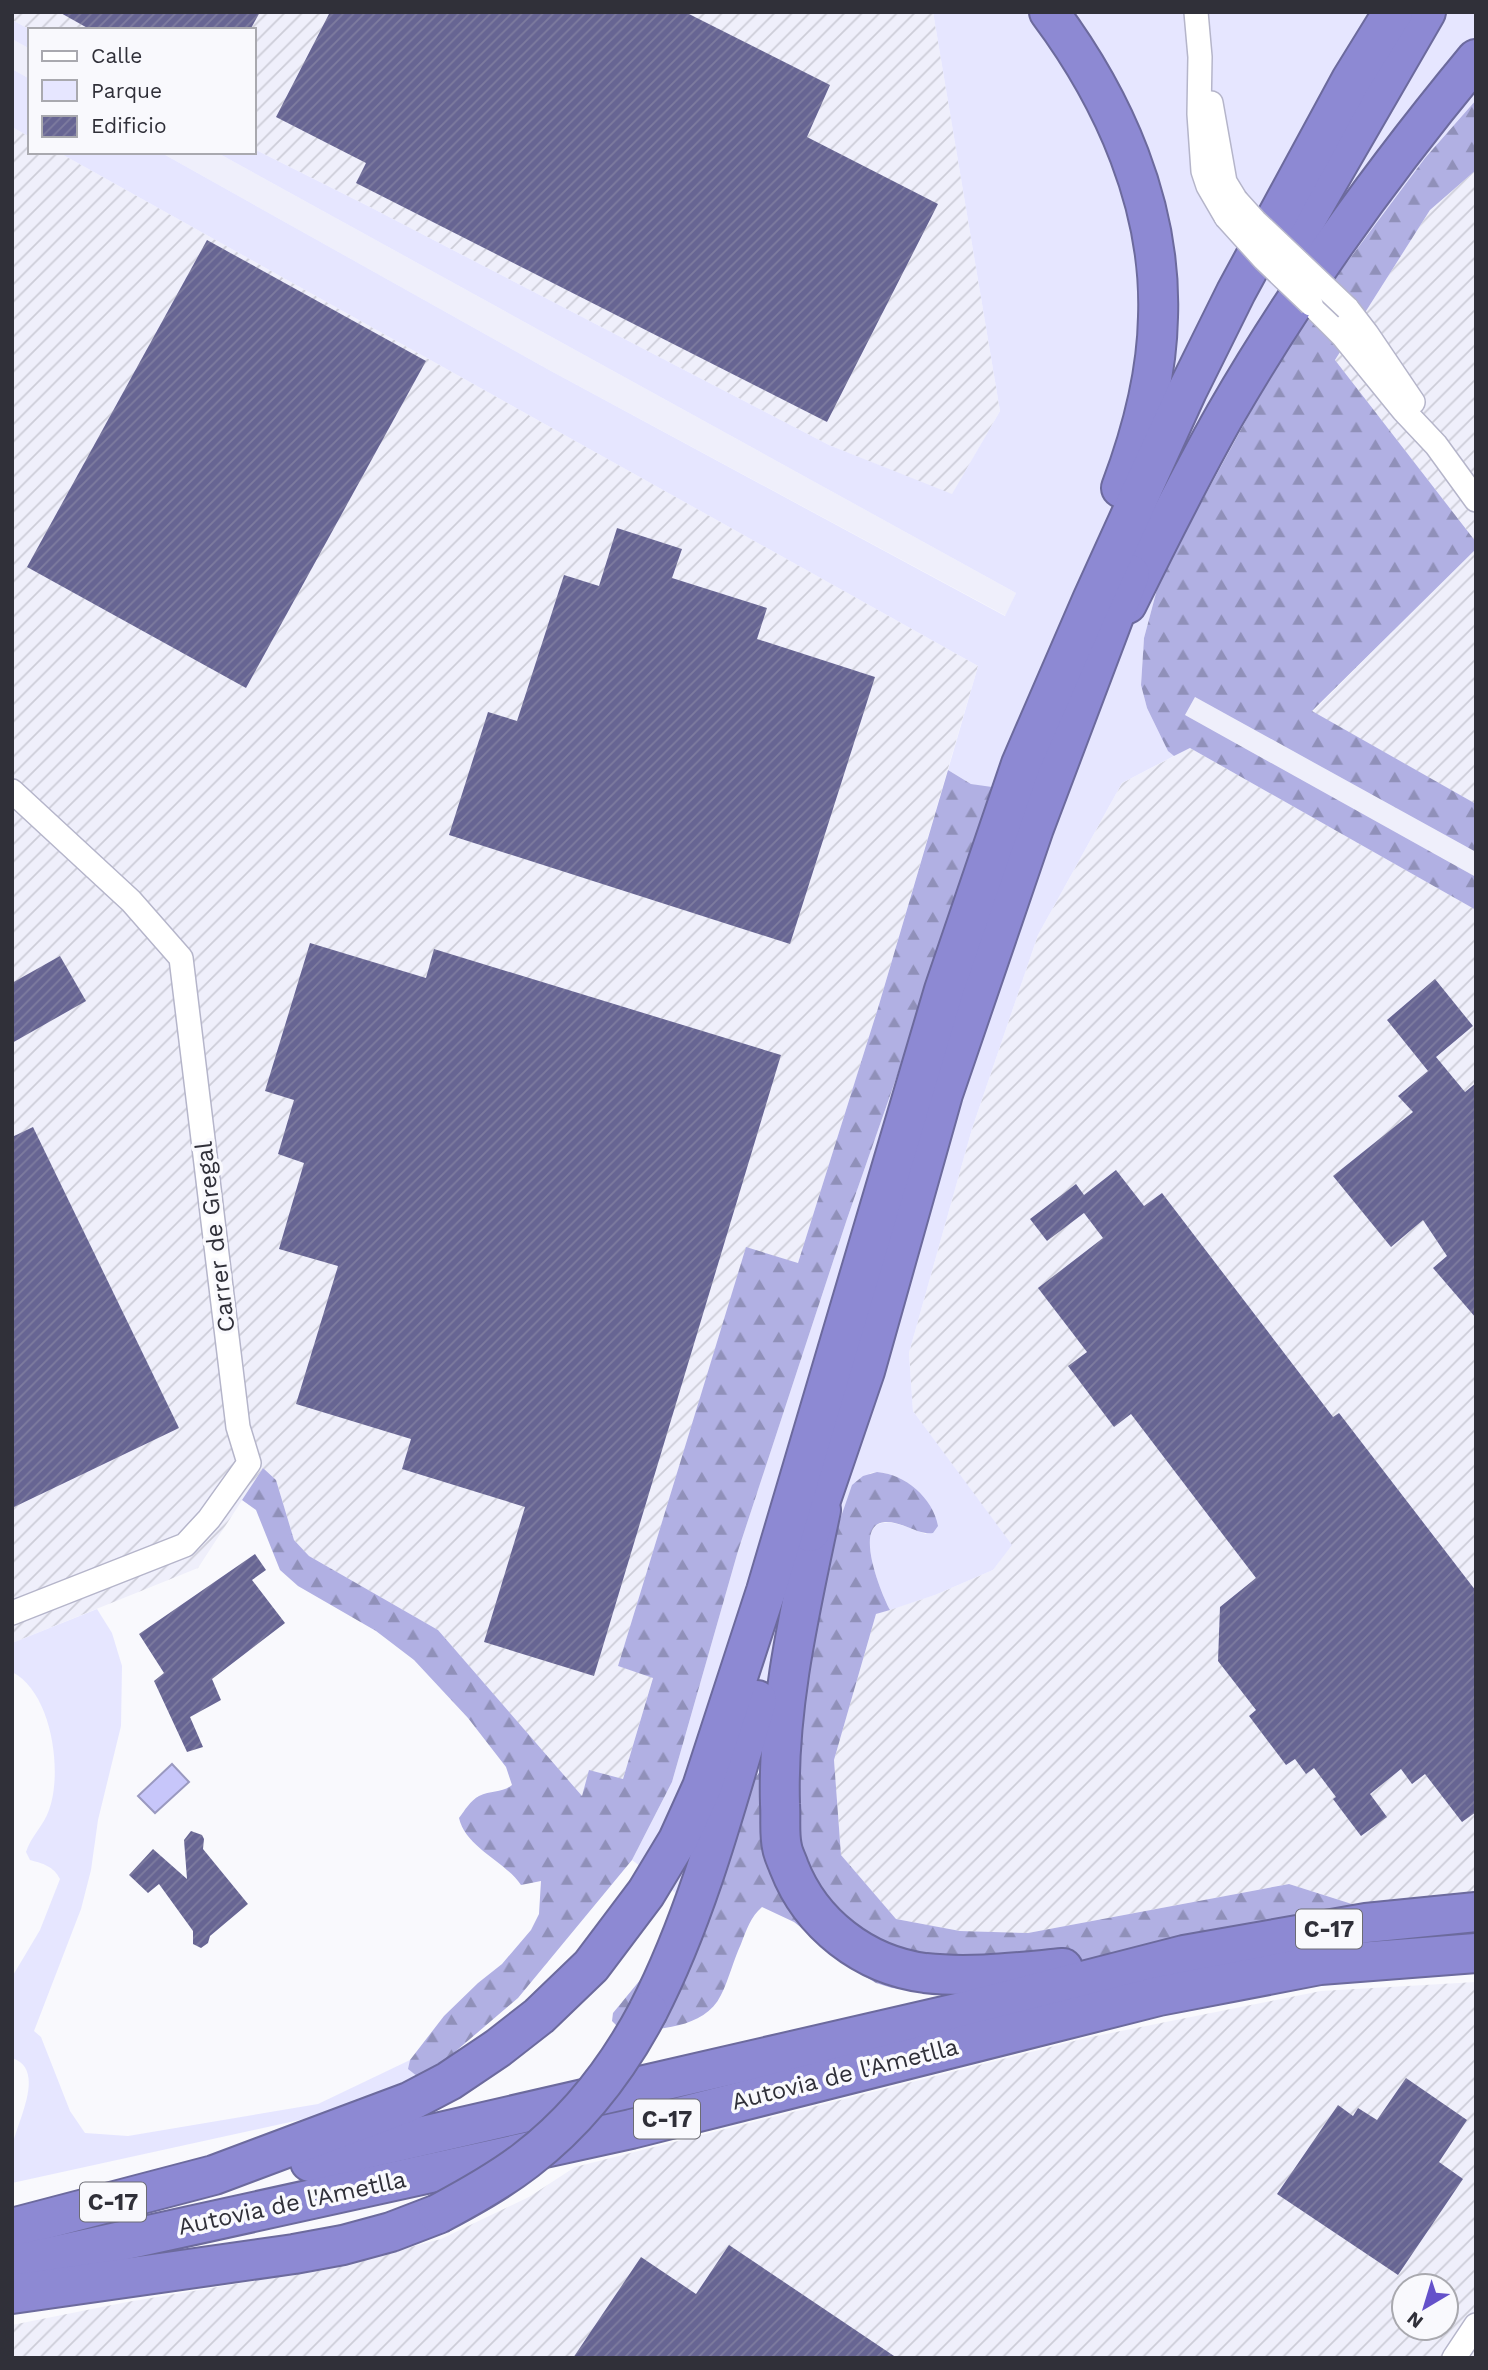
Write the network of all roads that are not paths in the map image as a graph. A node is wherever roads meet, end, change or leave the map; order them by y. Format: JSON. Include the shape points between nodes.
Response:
{"nodes":[{"id":1,"x":1049,"y":12,"type":"edge"},
{"id":2,"x":1196,"y":12,"type":"edge"},
{"id":3,"x":1393,"y":12,"type":"edge"},
{"id":4,"x":1426,"y":12,"type":"edge"},
{"id":5,"x":1476,"y":59,"type":"edge"},
{"id":6,"x":1231,"y":208,"type":"junction"},
{"id":7,"x":1436,"y":445,"type":"junction"},
{"id":8,"x":1476,"y":500,"type":"edge"},
{"id":9,"x":1093,"y":676,"type":"junction"},
{"id":10,"x":1021,"y":764,"type":"junction"},
{"id":11,"x":12,"y":791,"type":"edge"},
{"id":12,"x":825,"y":1487,"type":"junction"},
{"id":13,"x":12,"y":1614,"type":"edge"},
{"id":14,"x":1476,"y":1912,"type":"edge"},
{"id":15,"x":1476,"y":1952,"type":"edge"},
{"id":16,"x":1184,"y":1955,"type":"junction"},
{"id":17,"x":214,"y":2175,"type":"junction"},
{"id":18,"x":12,"y":2228,"type":"edge"},
{"id":19,"x":12,"y":2265,"type":"edge"},
{"id":20,"x":12,"y":2294,"type":"edge"},
{"id":21,"x":1476,"y":2325,"type":"edge"},
{"id":22,"x":1454,"y":2358,"type":"edge"}],
"edges":[{"from":1,"to":10,"type":"highway","via":[[1101,91],[1140,183],[1156,274],[1158,317],[1152,371],[1129,467],[1046,682]]},
{"from":2,"to":6,"type":"street","via":[[1200,57]]},
{"from":3,"to":10,"type":"highway","via":[[1236,292]]},
{"from":4,"to":9,"type":"highway","via":[[1251,318],[1126,584]]},
{"from":5,"to":9,"type":"highway","via":[[1332,248],[1246,381]]},
{"from":6,"to":7,"type":"street","bridge":true,"via":[[1254,249],[1342,335]]},
{"from":6,"to":7,"type":"street","bridge":true,"via":[[1255,221],[1347,308],[1412,400]]},
{"from":7,"to":8,"type":"street"},
{"from":9,"to":12,"type":"highway","via":[[1029,840],[943,1094],[865,1371]]},
{"from":10,"to":17,"type":"highway","via":[[912,1095],[766,1591],[702,1787],[678,1840],[620,1931],[591,1966],[498,2048],[409,2102]]},
{"from":11,"to":13,"type":"street","name":"Carrer de Gregal","via":[[131,901],[181,958],[238,1427],[249,1463],[185,1545]]},
{"from":12,"to":16,"type":"highway","via":[[800,1614],[779,1778],[782,1848],[795,1882],[817,1915],[848,1944],[873,1958],[924,1973],[1023,1972]]},
{"from":12,"to":20,"type":"highway","bridge":true,"via":[[669,1971],[612,2070],[575,2115],[526,2160],[472,2196],[391,2232],[306,2252]]},
{"from":14,"to":16,"type":"highway","name":"Autovia de l'Ametlla","number":"C-17","via":[[1366,1923]]},
{"from":15,"to":19,"type":"highway","name":"Autovia de l'Ametlla","number":"C-17","via":[[1320,1965],[1158,1996],[631,2129]]},
{"from":16,"to":17,"type":"highway","name":"Autovia de l'Ametlla","number":"C-17","via":[[970,2011],[310,2162]]},
{"from":17,"to":18,"type":"highway","number":"C-17"},
{"from":21,"to":22,"type":"street"}]}
